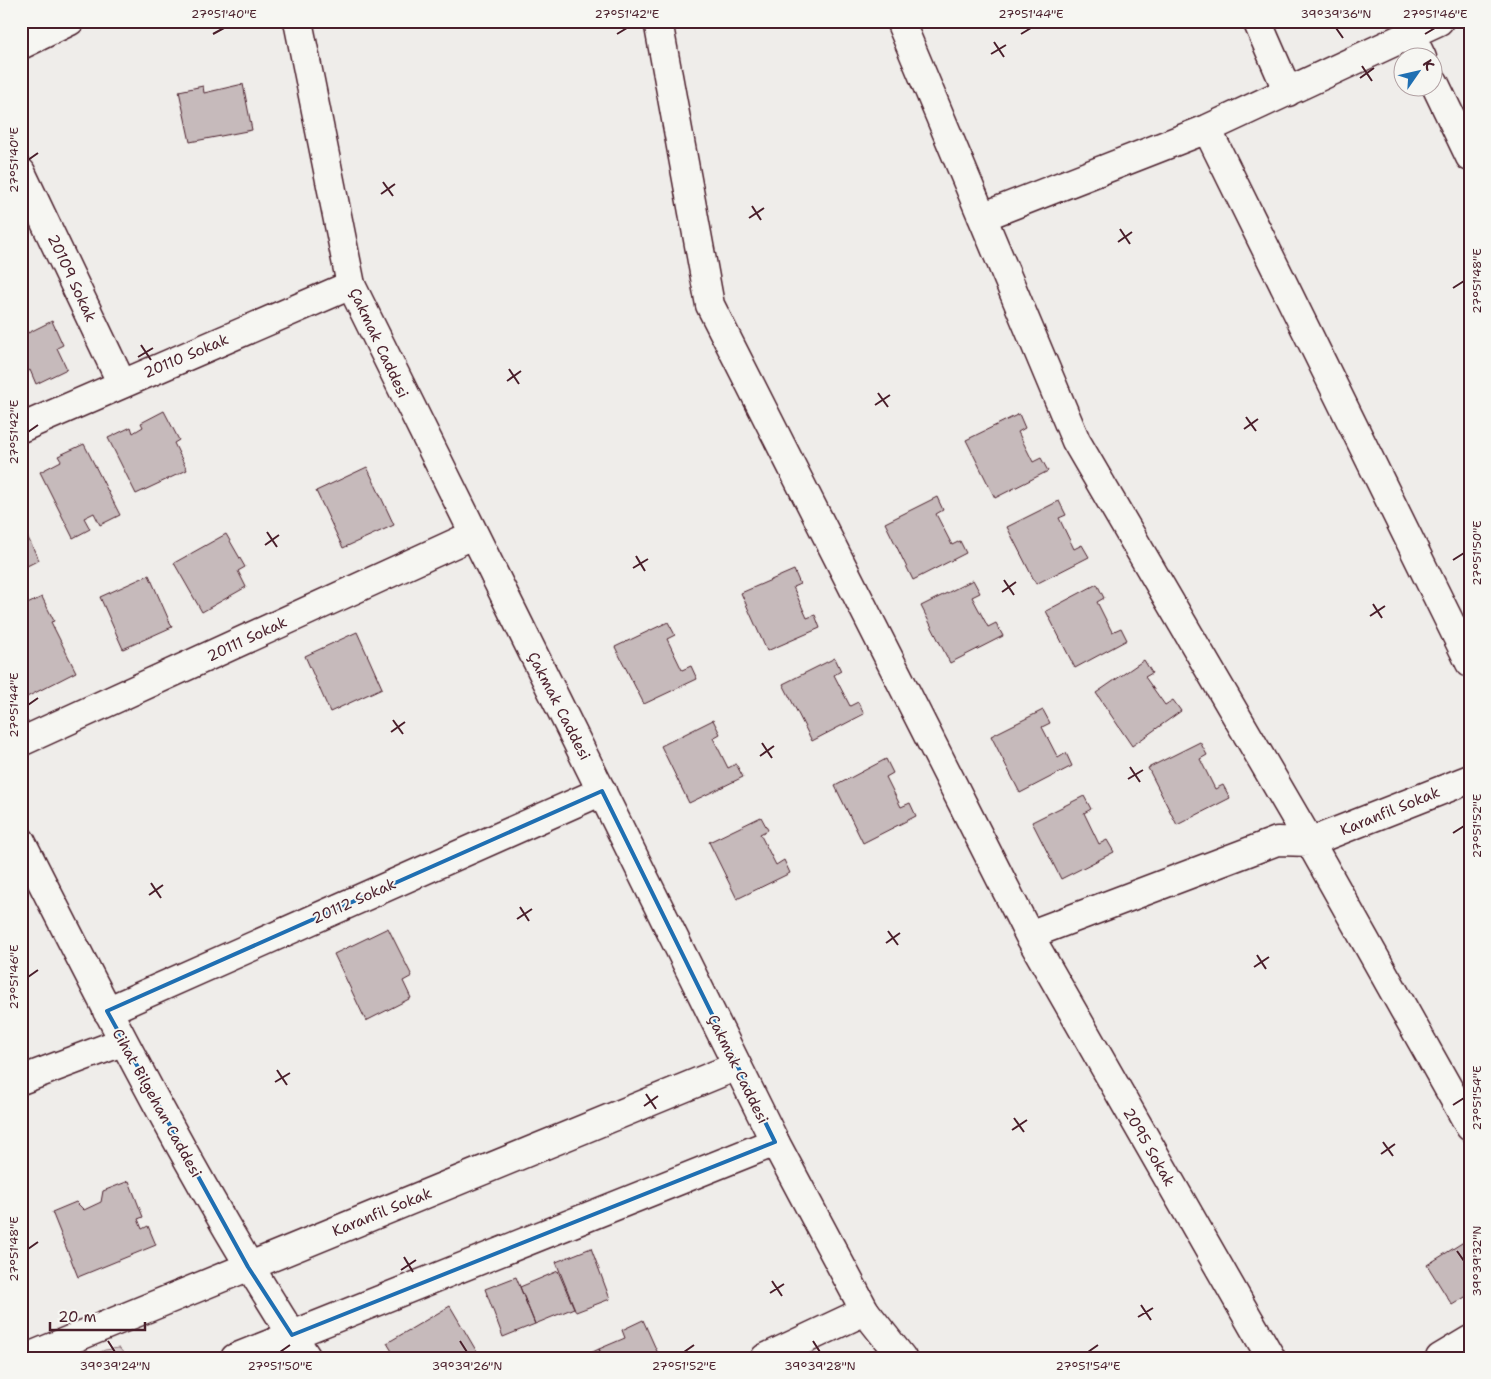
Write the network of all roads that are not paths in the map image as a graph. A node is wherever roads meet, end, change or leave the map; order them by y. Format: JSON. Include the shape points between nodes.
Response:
{"nodes":[{"id":1,"x":70,"y":21,"type":"edge"},
{"id":2,"x":298,"y":21,"type":"edge"},
{"id":3,"x":658,"y":21,"type":"edge"},
{"id":4,"x":900,"y":21,"type":"edge"},
{"id":5,"x":1257,"y":21,"type":"edge"},
{"id":6,"x":1439,"y":21,"type":"edge"},
{"id":7,"x":21,"y":44,"type":"edge"},
{"id":8,"x":1416,"y":46,"type":"edge"},
{"id":9,"x":1288,"y":92,"type":"junction"},
{"id":10,"x":1444,"y":95,"type":"edge"},
{"id":11,"x":1461,"y":117,"type":"edge"},
{"id":12,"x":1207,"y":130,"type":"junction"},
{"id":13,"x":1470,"y":157,"type":"edge"},
{"id":14,"x":21,"y":172,"type":"edge"},
{"id":15,"x":982,"y":217,"type":"junction"},
{"id":16,"x":351,"y":285,"type":"junction"},
{"id":17,"x":122,"y":384,"type":"junction"},
{"id":18,"x":21,"y":428,"type":"edge"},
{"id":19,"x":473,"y":536,"type":"junction"},
{"id":20,"x":1470,"y":663,"type":"edge"},
{"id":21,"x":21,"y":742,"type":"edge"},
{"id":22,"x":1470,"y":779,"type":"edge"},
{"id":23,"x":602,"y":791,"type":"junction"},
{"id":24,"x":21,"y":841,"type":"edge"},
{"id":25,"x":1310,"y":842,"type":"junction"},
{"id":26,"x":1029,"y":935,"type":"junction"},
{"id":27,"x":107,"y":1011,"type":"junction"},
{"id":28,"x":122,"y":1042,"type":"junction"},
{"id":29,"x":737,"y":1066,"type":"junction"},
{"id":30,"x":21,"y":1080,"type":"edge"},
{"id":31,"x":1470,"y":1127,"type":"edge"},
{"id":32,"x":775,"y":1142,"type":"junction"},
{"id":33,"x":248,"y":1267,"type":"junction"},
{"id":34,"x":865,"y":1311,"type":"junction"},
{"id":35,"x":292,"y":1335,"type":"junction"},
{"id":36,"x":1470,"y":1340,"type":"edge"},
{"id":37,"x":26,"y":1358,"type":"edge"},
{"id":38,"x":235,"y":1358,"type":"edge"},
{"id":39,"x":307,"y":1358,"type":"edge"},
{"id":40,"x":765,"y":1358,"type":"edge"},
{"id":41,"x":902,"y":1358,"type":"edge"},
{"id":42,"x":1271,"y":1358,"type":"edge"},
{"id":43,"x":1440,"y":1358,"type":"edge"}],
"edges":[{"from":1,"to":7,"type":"street"},
{"from":2,"to":16,"type":"street","name":"Çakmak Caddesi"},
{"from":3,"to":26,"type":"street","name":"2095 Sokak","via":[[710,305]]},
{"from":4,"to":15,"type":"street"},
{"from":5,"to":9,"type":"street"},
{"from":6,"to":8,"type":"street"},
{"from":8,"to":9,"type":"street"},
{"from":9,"to":12,"type":"street"},
{"from":10,"to":11,"type":"street"},
{"from":11,"to":13,"type":"street"},
{"from":12,"to":15,"type":"street"},
{"from":12,"to":20,"type":"street"},
{"from":14,"to":17,"type":"street","name":"20109 Sokak"},
{"from":15,"to":25,"type":"street","via":[[1076,441]]},
{"from":16,"to":17,"type":"street","name":"20110 Sokak"},
{"from":16,"to":19,"type":"street","name":"Çakmak Caddesi"},
{"from":17,"to":18,"type":"street","name":"20110 Sokak"},
{"from":19,"to":21,"type":"street","name":"20111 Sokak"},
{"from":19,"to":23,"type":"street","name":"Çakmak Caddesi"},
{"from":22,"to":25,"type":"street","name":"Karanfil Sokak"},
{"from":23,"to":27,"type":"street","name":"20112 Sokak"},
{"from":23,"to":29,"type":"street","name":"Çakmak Caddesi"},
{"from":24,"to":27,"type":"street","name":"Cihat Bilgehan Caddesi"},
{"from":25,"to":26,"type":"street","via":[[1277,841]]},
{"from":25,"to":31,"type":"street"},
{"from":26,"to":42,"type":"street","name":"2095 Sokak"},
{"from":27,"to":28,"type":"street","name":"Cihat Bilgehan Caddesi"},
{"from":28,"to":30,"type":"street"},
{"from":28,"to":33,"type":"street","name":"Cihat Bilgehan Caddesi"},
{"from":29,"to":32,"type":"street","name":"Çakmak Caddesi"},
{"from":29,"to":33,"type":"street","name":"Karanfil Sokak"},
{"from":32,"to":34,"type":"street","name":"Çakmak Caddesi"},
{"from":32,"to":35,"type":"street"},
{"from":33,"to":35,"type":"street","name":"Cihat Bilgehan Caddesi"},
{"from":33,"to":37,"type":"street","name":"Karanfil Sokak"},
{"from":34,"to":40,"type":"street"},
{"from":34,"to":41,"type":"street","name":"Çakmak Caddesi"},
{"from":35,"to":38,"type":"street"},
{"from":35,"to":39,"type":"street","name":"Cihat Bilgehan Caddesi"},
{"from":36,"to":43,"type":"street"}]}
